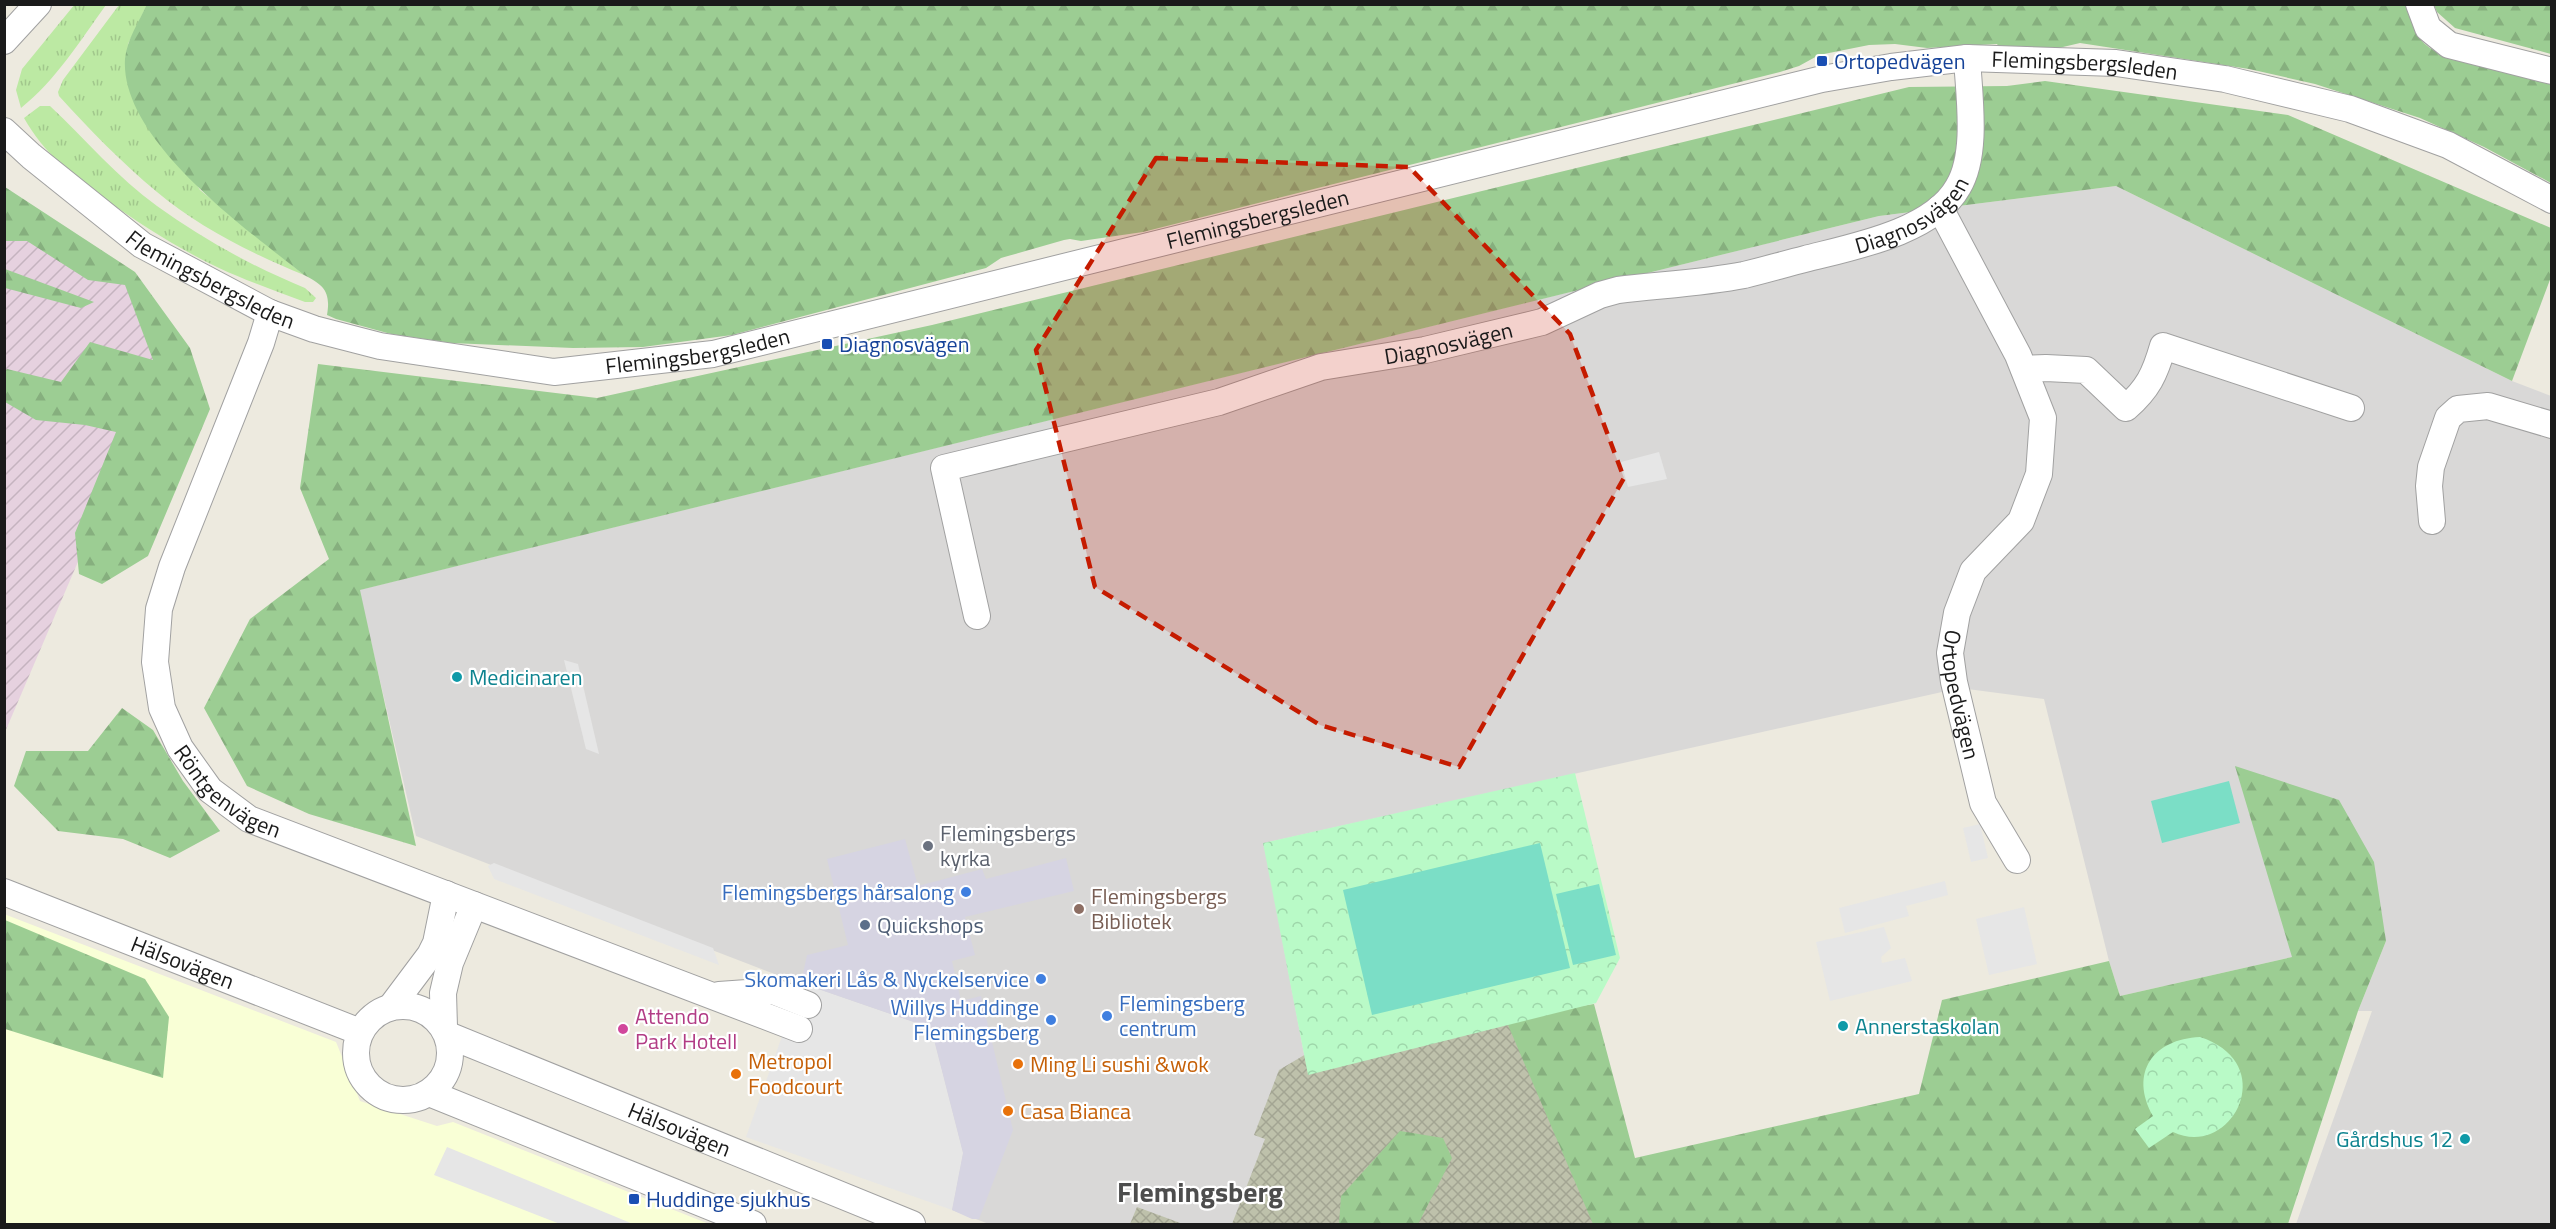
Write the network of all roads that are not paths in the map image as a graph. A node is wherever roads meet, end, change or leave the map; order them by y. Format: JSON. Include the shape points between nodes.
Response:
{"nodes":[{"id":1,"x":38,"y":4,"type":"edge"},
{"id":2,"x":2420,"y":4,"type":"edge"},
{"id":3,"x":4,"y":42,"type":"edge"},
{"id":4,"x":1967,"y":58,"type":"junction"},
{"id":5,"x":2552,"y":71,"type":"edge"},
{"id":6,"x":4,"y":130,"type":"edge"},
{"id":7,"x":2552,"y":201,"type":"edge"},
{"id":8,"x":1940,"y":208,"type":"junction"},
{"id":9,"x":270,"y":313,"type":"junction"},
{"id":10,"x":2025,"y":369,"type":"junction"},
{"id":11,"x":2351,"y":408,"type":"dead end"},
{"id":12,"x":2552,"y":425,"type":"edge"},
{"id":13,"x":2432,"y":521,"type":"dead end"},
{"id":14,"x":977,"y":616,"type":"dead end"},
{"id":15,"x":2017,"y":860,"type":"dead end"},
{"id":16,"x":4,"y":892,"type":"edge"},
{"id":17,"x":446,"y":894,"type":"junction"},
{"id":18,"x":474,"y":906,"type":"junction"},
{"id":19,"x":391,"y":1007,"type":"junction"},
{"id":20,"x":803,"y":1017,"type":"dead end"},
{"id":21,"x":446,"y":1031,"type":"junction"},
{"id":22,"x":360,"y":1032,"type":"junction"},
{"id":23,"x":429,"y":1093,"type":"junction"},
{"id":24,"x":753,"y":1224,"type":"edge"},
{"id":25,"x":912,"y":1224,"type":"edge"}],
"edges":[{"from":1,"to":3,"type":"street"},
{"from":2,"to":5,"type":"street","via":[[2428,28],[2449,45]]},
{"from":4,"to":7,"type":"street","name":"Flemingsbergsleden","via":[[2116,63],[2225,79],[2350,109],[2448,145]]},
{"from":4,"to":8,"type":"street","name":"Diagnosvägen","via":[[1970,159],[1958,188]]},
{"from":4,"to":9,"type":"street","name":"Flemingsbergsleden","via":[[1811,81],[713,354],[554,372],[380,346]]},
{"from":6,"to":9,"type":"street","name":"Flemingsbergsleden","via":[[142,245]]},
{"from":8,"to":10,"type":"street","name":"Ortopedvägen"},
{"from":8,"to":14,"type":"street","name":"Diagnosvägen","via":[[1914,225],[1870,242],[1743,275],[1618,290],[1542,322],[1425,350],[1321,367],[1219,402],[944,468]]},
{"from":9,"to":17,"type":"street","name":"Röntgenvägen","via":[[159,609],[155,662],[162,708],[180,748],[210,790],[249,819]]},
{"from":10,"to":11,"type":"street","via":[[2086,370],[2126,408],[2144,392],[2163,346]]},
{"from":10,"to":15,"type":"street","name":"Ortopedvägen","via":[[2043,418],[2039,474],[2021,521],[1973,571],[1957,614],[1950,653],[1983,803]]},
{"from":12,"to":13,"type":"street","via":[[2488,406],[2458,409],[2448,418],[2431,467]]},
{"from":16,"to":22,"type":"street","name":"Hälsovägen"},
{"from":17,"to":18,"type":"street","name":"Röntgenvägen"},
{"from":17,"to":19,"type":"street","via":[[436,943]]},
{"from":18,"to":20,"type":"street","name":"Röntgenvägen","via":[[709,996]]},
{"from":18,"to":21,"type":"street","via":[[450,963],[443,993]]},
{"from":19,"to":21,"type":"street","via":[[420,1008],[434,1016]]},
{"from":19,"to":22,"type":"street","via":[[368,1021]]},
{"from":21,"to":23,"type":"street","via":[[450,1061],[446,1073]]},
{"from":21,"to":25,"type":"street","name":"Hälsovägen"},
{"from":22,"to":23,"type":"street","via":[[356,1059],[360,1072],[377,1093],[403,1100]]},
{"from":23,"to":24,"type":"street"}]}
